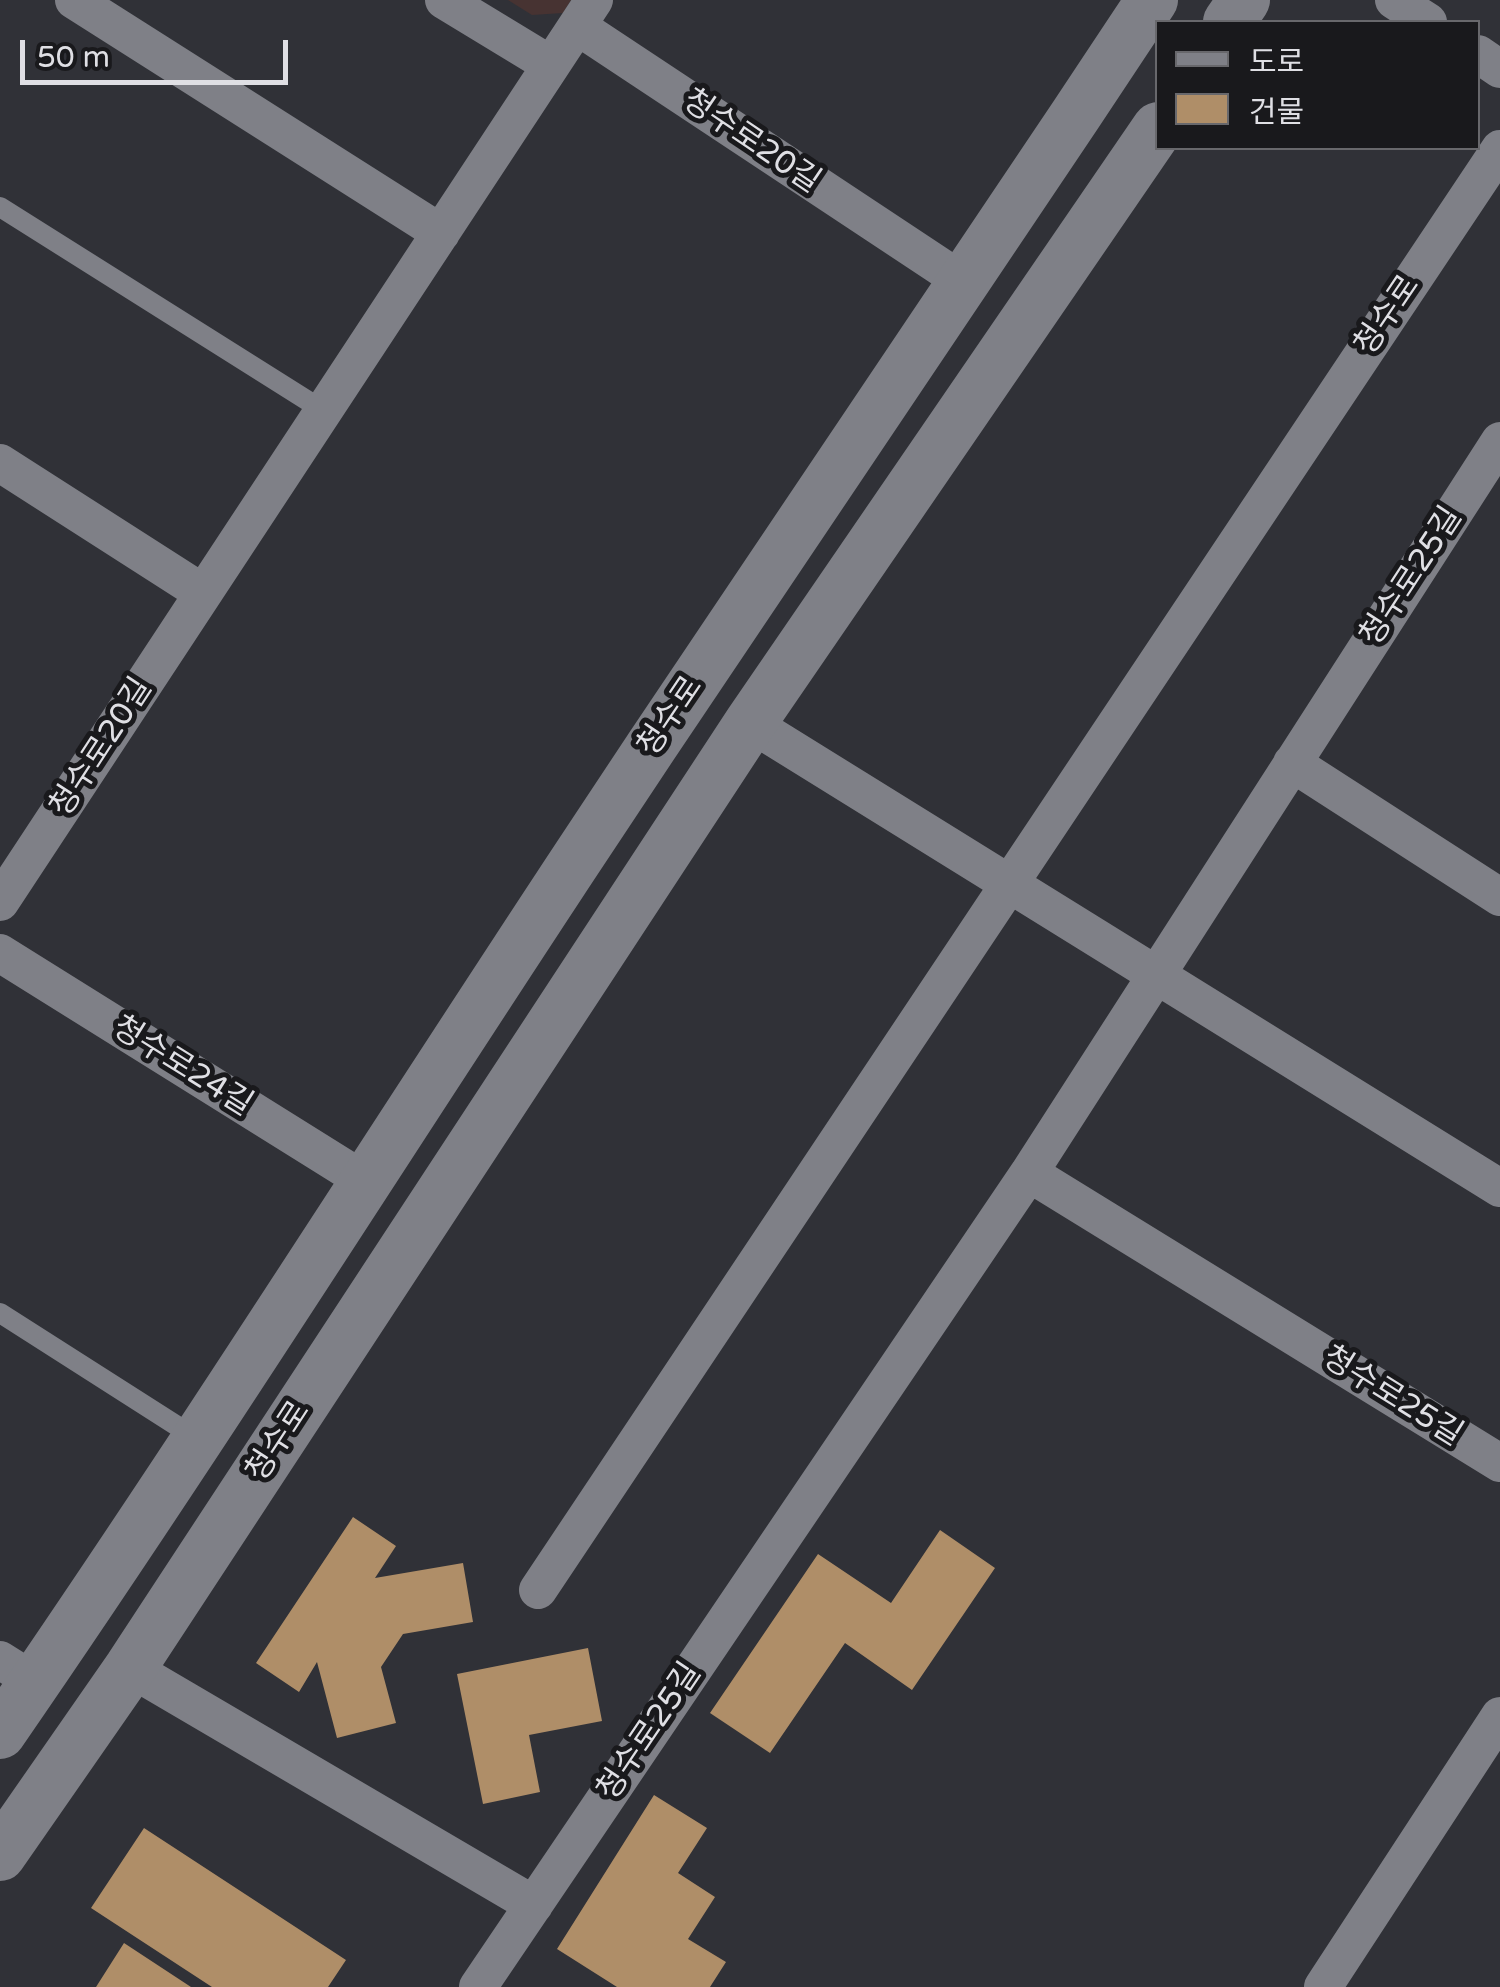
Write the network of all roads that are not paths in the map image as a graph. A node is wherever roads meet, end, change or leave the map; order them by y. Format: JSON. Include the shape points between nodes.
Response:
{"nodes":[{"id":1,"x":74,"y":0,"type":"edge"},
{"id":2,"x":444,"y":0,"type":"edge"},
{"id":3,"x":1152,"y":0,"type":"edge"},
{"id":4,"x":1394,"y":0,"type":"edge"},
{"id":5,"x":585,"y":13,"type":"edge"},
{"id":6,"x":1425,"y":20,"type":"edge"},
{"id":7,"x":551,"y":65,"type":"junction"},
{"id":8,"x":1155,"y":132,"type":"edge"},
{"id":9,"x":1500,"y":148,"type":"edge"},
{"id":10,"x":0,"y":208,"type":"edge"},
{"id":11,"x":440,"y":233,"type":"junction"},
{"id":12,"x":965,"y":284,"type":"junction"},
{"id":13,"x":324,"y":411,"type":"junction"},
{"id":14,"x":1500,"y":441,"type":"edge"},
{"id":15,"x":0,"y":463,"type":"edge"},
{"id":16,"x":203,"y":593,"type":"junction"},
{"id":17,"x":750,"y":723,"type":"junction"},
{"id":18,"x":1292,"y":763,"type":"junction"},
{"id":19,"x":1009,"y":883,"type":"junction"},
{"id":20,"x":1500,"y":897,"type":"edge"},
{"id":21,"x":0,"y":902,"type":"edge"},
{"id":22,"x":0,"y":954,"type":"edge"},
{"id":23,"x":1156,"y":976,"type":"junction"},
{"id":24,"x":1029,"y":1173,"type":"junction"},
{"id":25,"x":365,"y":1181,"type":"junction"},
{"id":26,"x":1500,"y":1188,"type":"edge"},
{"id":27,"x":0,"y":1312,"type":"edge"},
{"id":28,"x":198,"y":1439,"type":"junction"},
{"id":29,"x":1500,"y":1464,"type":"edge"},
{"id":30,"x":538,"y":1590,"type":"dead end"},
{"id":31,"x":130,"y":1668,"type":"junction"},
{"id":32,"x":18,"y":1671,"type":"edge"},
{"id":33,"x":1500,"y":1716,"type":"edge"},
{"id":34,"x":0,"y":1733,"type":"edge"},
{"id":35,"x":0,"y":1855,"type":"edge"},
{"id":36,"x":534,"y":1904,"type":"junction"},
{"id":37,"x":478,"y":1987,"type":"edge"},
{"id":38,"x":1323,"y":1987,"type":"edge"}],
"edges":[{"from":1,"to":11,"type":"street"},
{"from":2,"to":7,"type":"street"},
{"from":3,"to":12,"type":"main road","name":"청수로"},
{"from":4,"to":6,"type":"street"},
{"from":5,"to":7,"type":"street","name":"청수로20길"},
{"from":5,"to":12,"type":"street","name":"청수로20길"},
{"from":7,"to":11,"type":"street","name":"청수로20길"},
{"from":8,"to":17,"type":"main road","name":"청수로"},
{"from":9,"to":19,"type":"street","name":"청수로"},
{"from":10,"to":13,"type":"lane"},
{"from":11,"to":13,"type":"street","name":"청수로20길"},
{"from":12,"to":25,"type":"main road","name":"청수로"},
{"from":13,"to":16,"type":"street","name":"청수로20길"},
{"from":14,"to":18,"type":"street","name":"청수로25길"},
{"from":15,"to":16,"type":"street"},
{"from":16,"to":21,"type":"street","name":"청수로20길"},
{"from":17,"to":19,"type":"street"},
{"from":17,"to":31,"type":"main road","name":"청수로"},
{"from":18,"to":20,"type":"street"},
{"from":18,"to":23,"type":"street","name":"청수로25길"},
{"from":19,"to":23,"type":"street"},
{"from":19,"to":30,"type":"street","name":"청수로"},
{"from":22,"to":25,"type":"street","name":"청수로24길"},
{"from":23,"to":24,"type":"street","name":"청수로25길"},
{"from":23,"to":26,"type":"street"},
{"from":24,"to":29,"type":"street","name":"청수로25길"},
{"from":24,"to":36,"type":"street","name":"청수로25길"},
{"from":25,"to":28,"type":"main road","name":"청수로"},
{"from":27,"to":28,"type":"lane"},
{"from":28,"to":32,"type":"main road","name":"청수로"},
{"from":31,"to":35,"type":"main road","name":"청수로"},
{"from":31,"to":36,"type":"street"},
{"from":32,"to":34,"type":"main road","name":"청수로"},
{"from":33,"to":38,"type":"street"},
{"from":36,"to":37,"type":"street","name":"청수로25길"}]}
